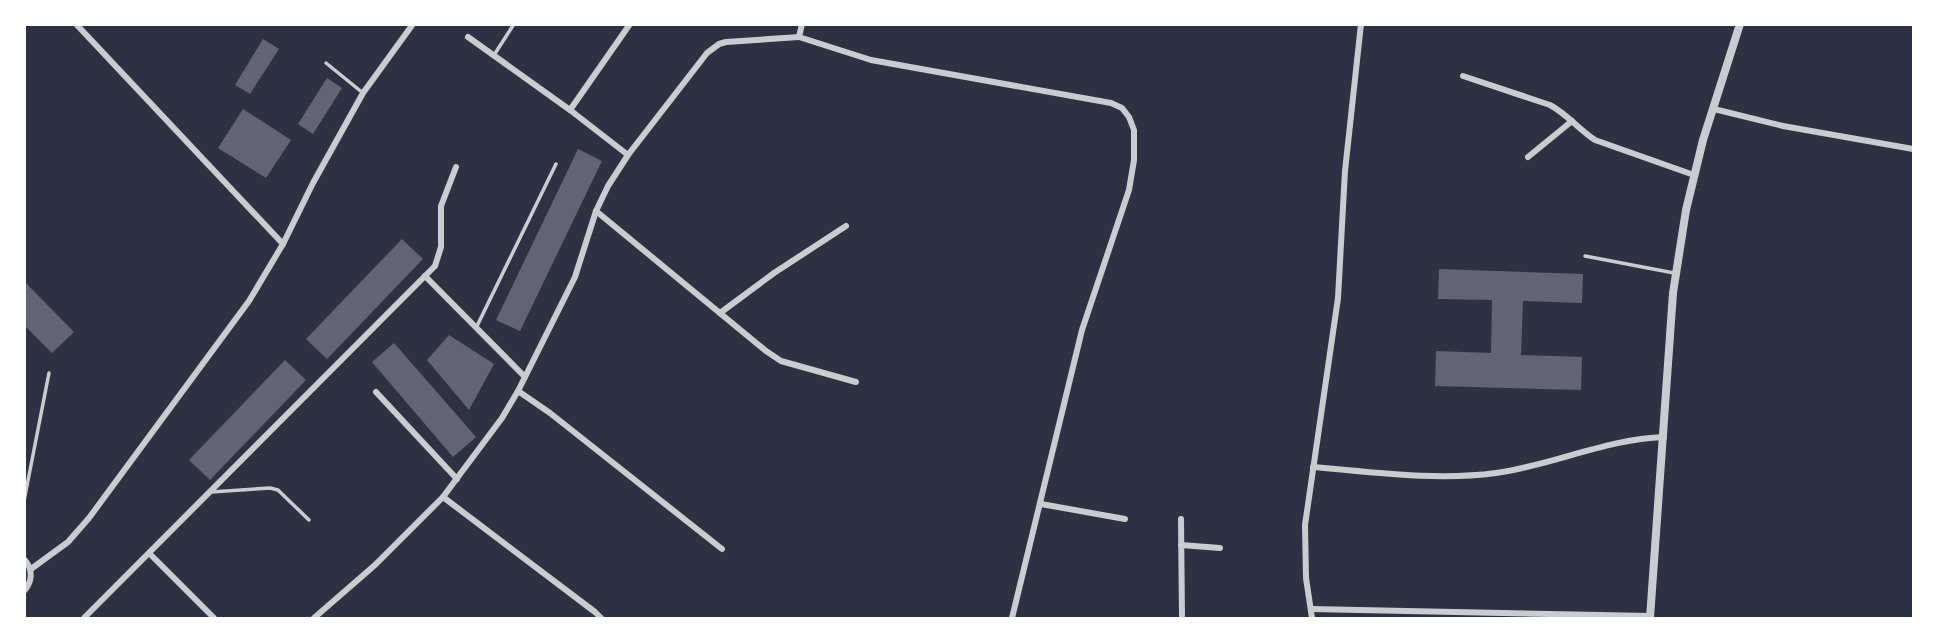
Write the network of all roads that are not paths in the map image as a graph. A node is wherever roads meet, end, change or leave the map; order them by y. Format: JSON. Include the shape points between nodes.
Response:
{"nodes":[{"id":1,"x":76,"y":24,"type":"edge"},
{"id":2,"x":413,"y":24,"type":"edge"},
{"id":3,"x":514,"y":24,"type":"edge"},
{"id":4,"x":630,"y":24,"type":"edge"},
{"id":5,"x":802,"y":24,"type":"edge"},
{"id":6,"x":1361,"y":24,"type":"edge"},
{"id":7,"x":1740,"y":24,"type":"edge"},
{"id":8,"x":468,"y":37,"type":"dead end"},
{"id":9,"x":799,"y":37,"type":"junction"},
{"id":10,"x":494,"y":55,"type":"junction"},
{"id":11,"x":326,"y":63,"type":"dead end"},
{"id":12,"x":1463,"y":76,"type":"dead end"},
{"id":13,"x":363,"y":93,"type":"junction"},
{"id":14,"x":1714,"y":108,"type":"junction"},
{"id":15,"x":570,"y":110,"type":"junction"},
{"id":16,"x":1572,"y":121,"type":"junction"},
{"id":17,"x":1913,"y":149,"type":"edge"},
{"id":18,"x":628,"y":155,"type":"junction"},
{"id":19,"x":1528,"y":157,"type":"dead end"},
{"id":20,"x":556,"y":164,"type":"dead end"},
{"id":21,"x":456,"y":167,"type":"dead end"},
{"id":22,"x":1694,"y":175,"type":"junction"},
{"id":23,"x":596,"y":211,"type":"junction"},
{"id":24,"x":846,"y":226,"type":"dead end"},
{"id":25,"x":283,"y":244,"type":"junction"},
{"id":26,"x":1585,"y":256,"type":"dead end"},
{"id":27,"x":1676,"y":274,"type":"junction"},
{"id":28,"x":425,"y":276,"type":"junction"},
{"id":29,"x":720,"y":313,"type":"junction"},
{"id":30,"x":476,"y":328,"type":"junction"},
{"id":31,"x":49,"y":373,"type":"dead end"},
{"id":32,"x":524,"y":377,"type":"junction"},
{"id":33,"x":856,"y":382,"type":"dead end"},
{"id":34,"x":518,"y":391,"type":"junction"},
{"id":35,"x":376,"y":392,"type":"dead end"},
{"id":36,"x":1664,"y":437,"type":"junction"},
{"id":37,"x":1313,"y":467,"type":"junction"},
{"id":38,"x":457,"y":479,"type":"junction"},
{"id":39,"x":211,"y":492,"type":"junction"},
{"id":40,"x":443,"y":496,"type":"junction"},
{"id":41,"x":24,"y":501,"type":"edge"},
{"id":42,"x":1041,"y":503,"type":"junction"},
{"id":43,"x":1125,"y":519,"type":"dead end"},
{"id":44,"x":1181,"y":519,"type":"dead end"},
{"id":45,"x":309,"y":520,"type":"dead end"},
{"id":46,"x":1181,"y":545,"type":"junction"},
{"id":47,"x":1220,"y":548,"type":"dead end"},
{"id":48,"x":722,"y":549,"type":"dead end"},
{"id":49,"x":150,"y":554,"type":"junction"},
{"id":50,"x":24,"y":559,"type":"edge"},
{"id":51,"x":31,"y":569,"type":"junction"},
{"id":52,"x":24,"y":591,"type":"edge"},
{"id":53,"x":1311,"y":609,"type":"junction"},
{"id":54,"x":1651,"y":617,"type":"edge"},
{"id":55,"x":84,"y":618,"type":"edge"},
{"id":56,"x":214,"y":618,"type":"edge"},
{"id":57,"x":314,"y":618,"type":"edge"},
{"id":58,"x":601,"y":618,"type":"edge"},
{"id":59,"x":1012,"y":618,"type":"edge"},
{"id":60,"x":1181,"y":618,"type":"edge"},
{"id":61,"x":1312,"y":618,"type":"edge"}],
"edges":[{"from":1,"to":25,"type":"street"},
{"from":2,"to":13,"type":"street"},
{"from":3,"to":10,"type":"lane"},
{"from":4,"to":15,"type":"street"},
{"from":5,"to":9,"type":"street"},
{"from":6,"to":37,"type":"street","via":[[1345,171],[1338,298]]},
{"from":7,"to":14,"type":"street"},
{"from":8,"to":10,"type":"street"},
{"from":9,"to":18,"type":"street","via":[[726,42],[712,48]]},
{"from":9,"to":42,"type":"street","via":[[871,60],[1111,103],[1129,117],[1134,160],[1129,190],[1082,330]]},
{"from":10,"to":15,"type":"street"},
{"from":11,"to":13,"type":"lane"},
{"from":12,"to":16,"type":"street","via":[[1550,105]]},
{"from":13,"to":25,"type":"street"},
{"from":14,"to":17,"type":"street","via":[[1783,126]]},
{"from":14,"to":22,"type":"street"},
{"from":15,"to":18,"type":"street"},
{"from":16,"to":19,"type":"street"},
{"from":16,"to":22,"type":"street","via":[[1594,140]]},
{"from":18,"to":23,"type":"street"},
{"from":20,"to":30,"type":"lane"},
{"from":21,"to":28,"type":"street","via":[[441,206],[440,256]]},
{"from":22,"to":27,"type":"street"},
{"from":23,"to":29,"type":"street"},
{"from":23,"to":32,"type":"street","via":[[575,277]]},
{"from":24,"to":29,"type":"street"},
{"from":25,"to":51,"type":"street","via":[[249,301],[89,518],[68,542]]},
{"from":26,"to":27,"type":"lane"},
{"from":27,"to":36,"type":"street"},
{"from":28,"to":30,"type":"street"},
{"from":28,"to":39,"type":"street"},
{"from":29,"to":33,"type":"street","via":[[780,361]]},
{"from":30,"to":32,"type":"street"},
{"from":31,"to":41,"type":"lane"},
{"from":32,"to":34,"type":"street"},
{"from":34,"to":38,"type":"street"},
{"from":34,"to":48,"type":"street"},
{"from":35,"to":38,"type":"street"},
{"from":36,"to":37,"type":"street","via":[[1616,442],[1494,473],[1428,475]]},
{"from":36,"to":54,"type":"street"},
{"from":37,"to":53,"type":"street","via":[[1305,524]]},
{"from":38,"to":40,"type":"street"},
{"from":39,"to":45,"type":"lane","via":[[278,490]]},
{"from":39,"to":49,"type":"street"},
{"from":40,"to":57,"type":"street"},
{"from":40,"to":58,"type":"street"},
{"from":42,"to":43,"type":"street"},
{"from":42,"to":59,"type":"street"},
{"from":44,"to":46,"type":"street"},
{"from":46,"to":47,"type":"street"},
{"from":46,"to":60,"type":"street"},
{"from":49,"to":55,"type":"street"},
{"from":49,"to":56,"type":"street"},
{"from":50,"to":51,"type":"street"},
{"from":51,"to":52,"type":"street"},
{"from":53,"to":54,"type":"street"},
{"from":53,"to":61,"type":"street"}]}
